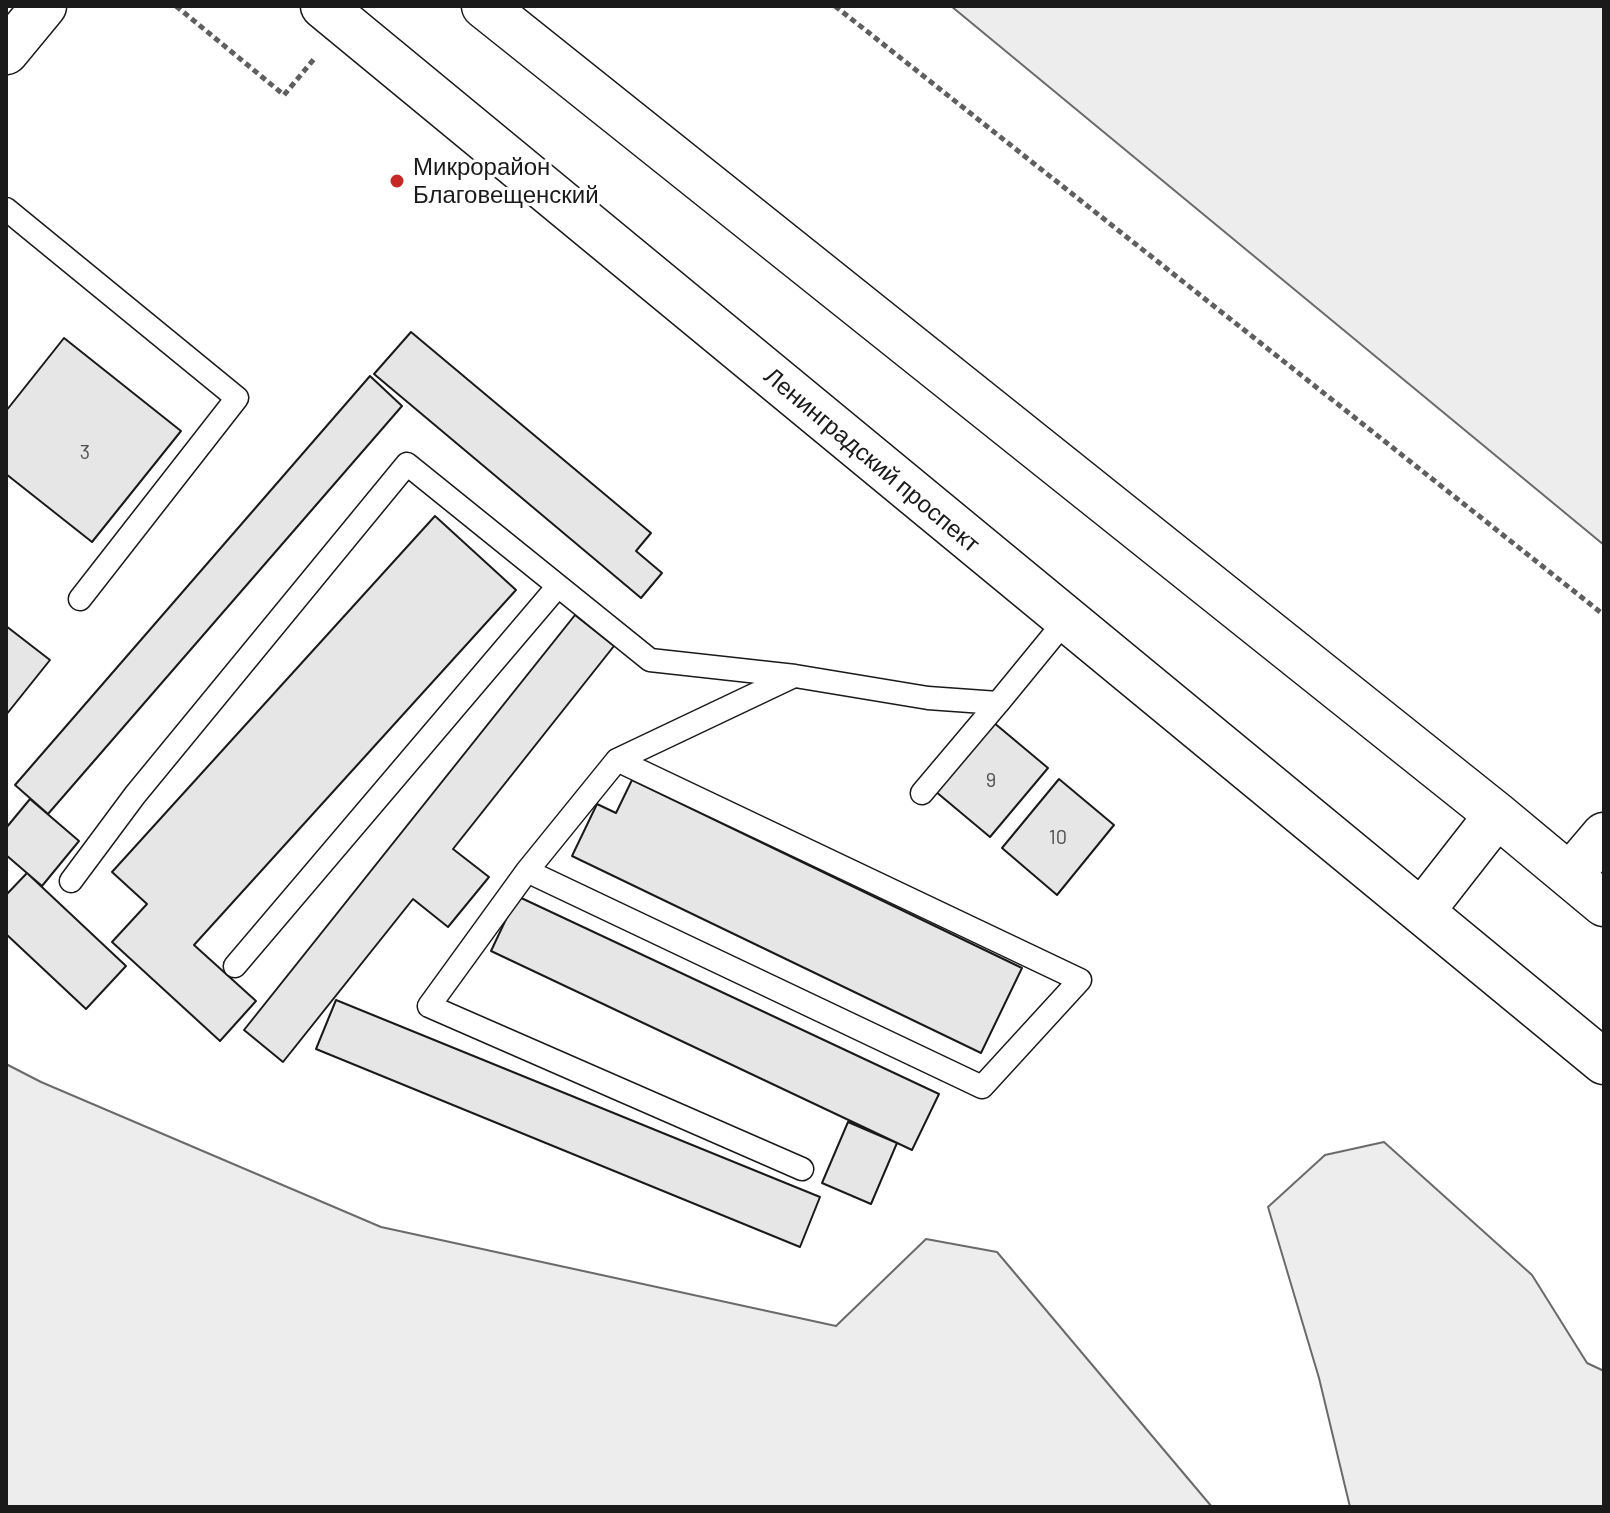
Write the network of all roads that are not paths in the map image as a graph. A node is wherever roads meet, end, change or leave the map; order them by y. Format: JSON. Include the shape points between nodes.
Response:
{"nodes":[{"id":1,"x":44,"y":6,"type":"edge"},
{"id":2,"x":484,"y":6,"type":"edge"},
{"id":3,"x":333,"y":14,"type":"edge"},
{"id":4,"x":6,"y":52,"type":"edge"},
{"id":5,"x":6,"y":209,"type":"edge"},
{"id":6,"x":558,"y":586,"type":"junction"},
{"id":7,"x":80,"y":599,"type":"dead end"},
{"id":8,"x":1066,"y":620,"type":"junction"},
{"id":9,"x":795,"y":676,"type":"junction"},
{"id":10,"x":998,"y":703,"type":"junction"},
{"id":11,"x":617,"y":760,"type":"junction"},
{"id":12,"x":922,"y":793,"type":"dead end"},
{"id":13,"x":1497,"y":815,"type":"junction"},
{"id":14,"x":1604,"y":835,"type":"edge"},
{"id":15,"x":527,"y":871,"type":"junction"},
{"id":16,"x":1570,"y":875,"type":"junction"},
{"id":17,"x":71,"y":881,"type":"dead end"},
{"id":18,"x":1604,"y":904,"type":"edge"},
{"id":19,"x":1422,"y":911,"type":"junction"},
{"id":20,"x":235,"y":966,"type":"dead end"},
{"id":21,"x":1604,"y":1062,"type":"edge"},
{"id":22,"x":802,"y":1169,"type":"dead end"}],
"edges":[{"from":1,"to":4,"type":"main road"},
{"from":2,"to":13,"type":"main road"},
{"from":3,"to":8,"type":"main road","name":"Ленинградский проспект"},
{"from":5,"to":7,"type":"lane","via":[[237,398]]},
{"from":6,"to":9,"type":"lane","via":[[650,660]]},
{"from":6,"to":17,"type":"lane","via":[[407,464],[135,795]]},
{"from":6,"to":20,"type":"lane"},
{"from":8,"to":10,"type":"lane"},
{"from":8,"to":19,"type":"main road","name":"Ленинградский проспект"},
{"from":9,"to":10,"type":"lane","via":[[928,698]]},
{"from":9,"to":11,"type":"lane"},
{"from":10,"to":12,"type":"lane"},
{"from":11,"to":15,"type":"lane"},
{"from":11,"to":15,"type":"lane","via":[[1080,980],[982,1087]]},
{"from":13,"to":16,"type":"main road"},
{"from":13,"to":19,"type":"main road"},
{"from":14,"to":16,"type":"main road"},
{"from":15,"to":22,"type":"lane","via":[[429,1006]]},
{"from":16,"to":18,"type":"main road"},
{"from":19,"to":21,"type":"main road","name":"Ленинградский проспект"}]}
